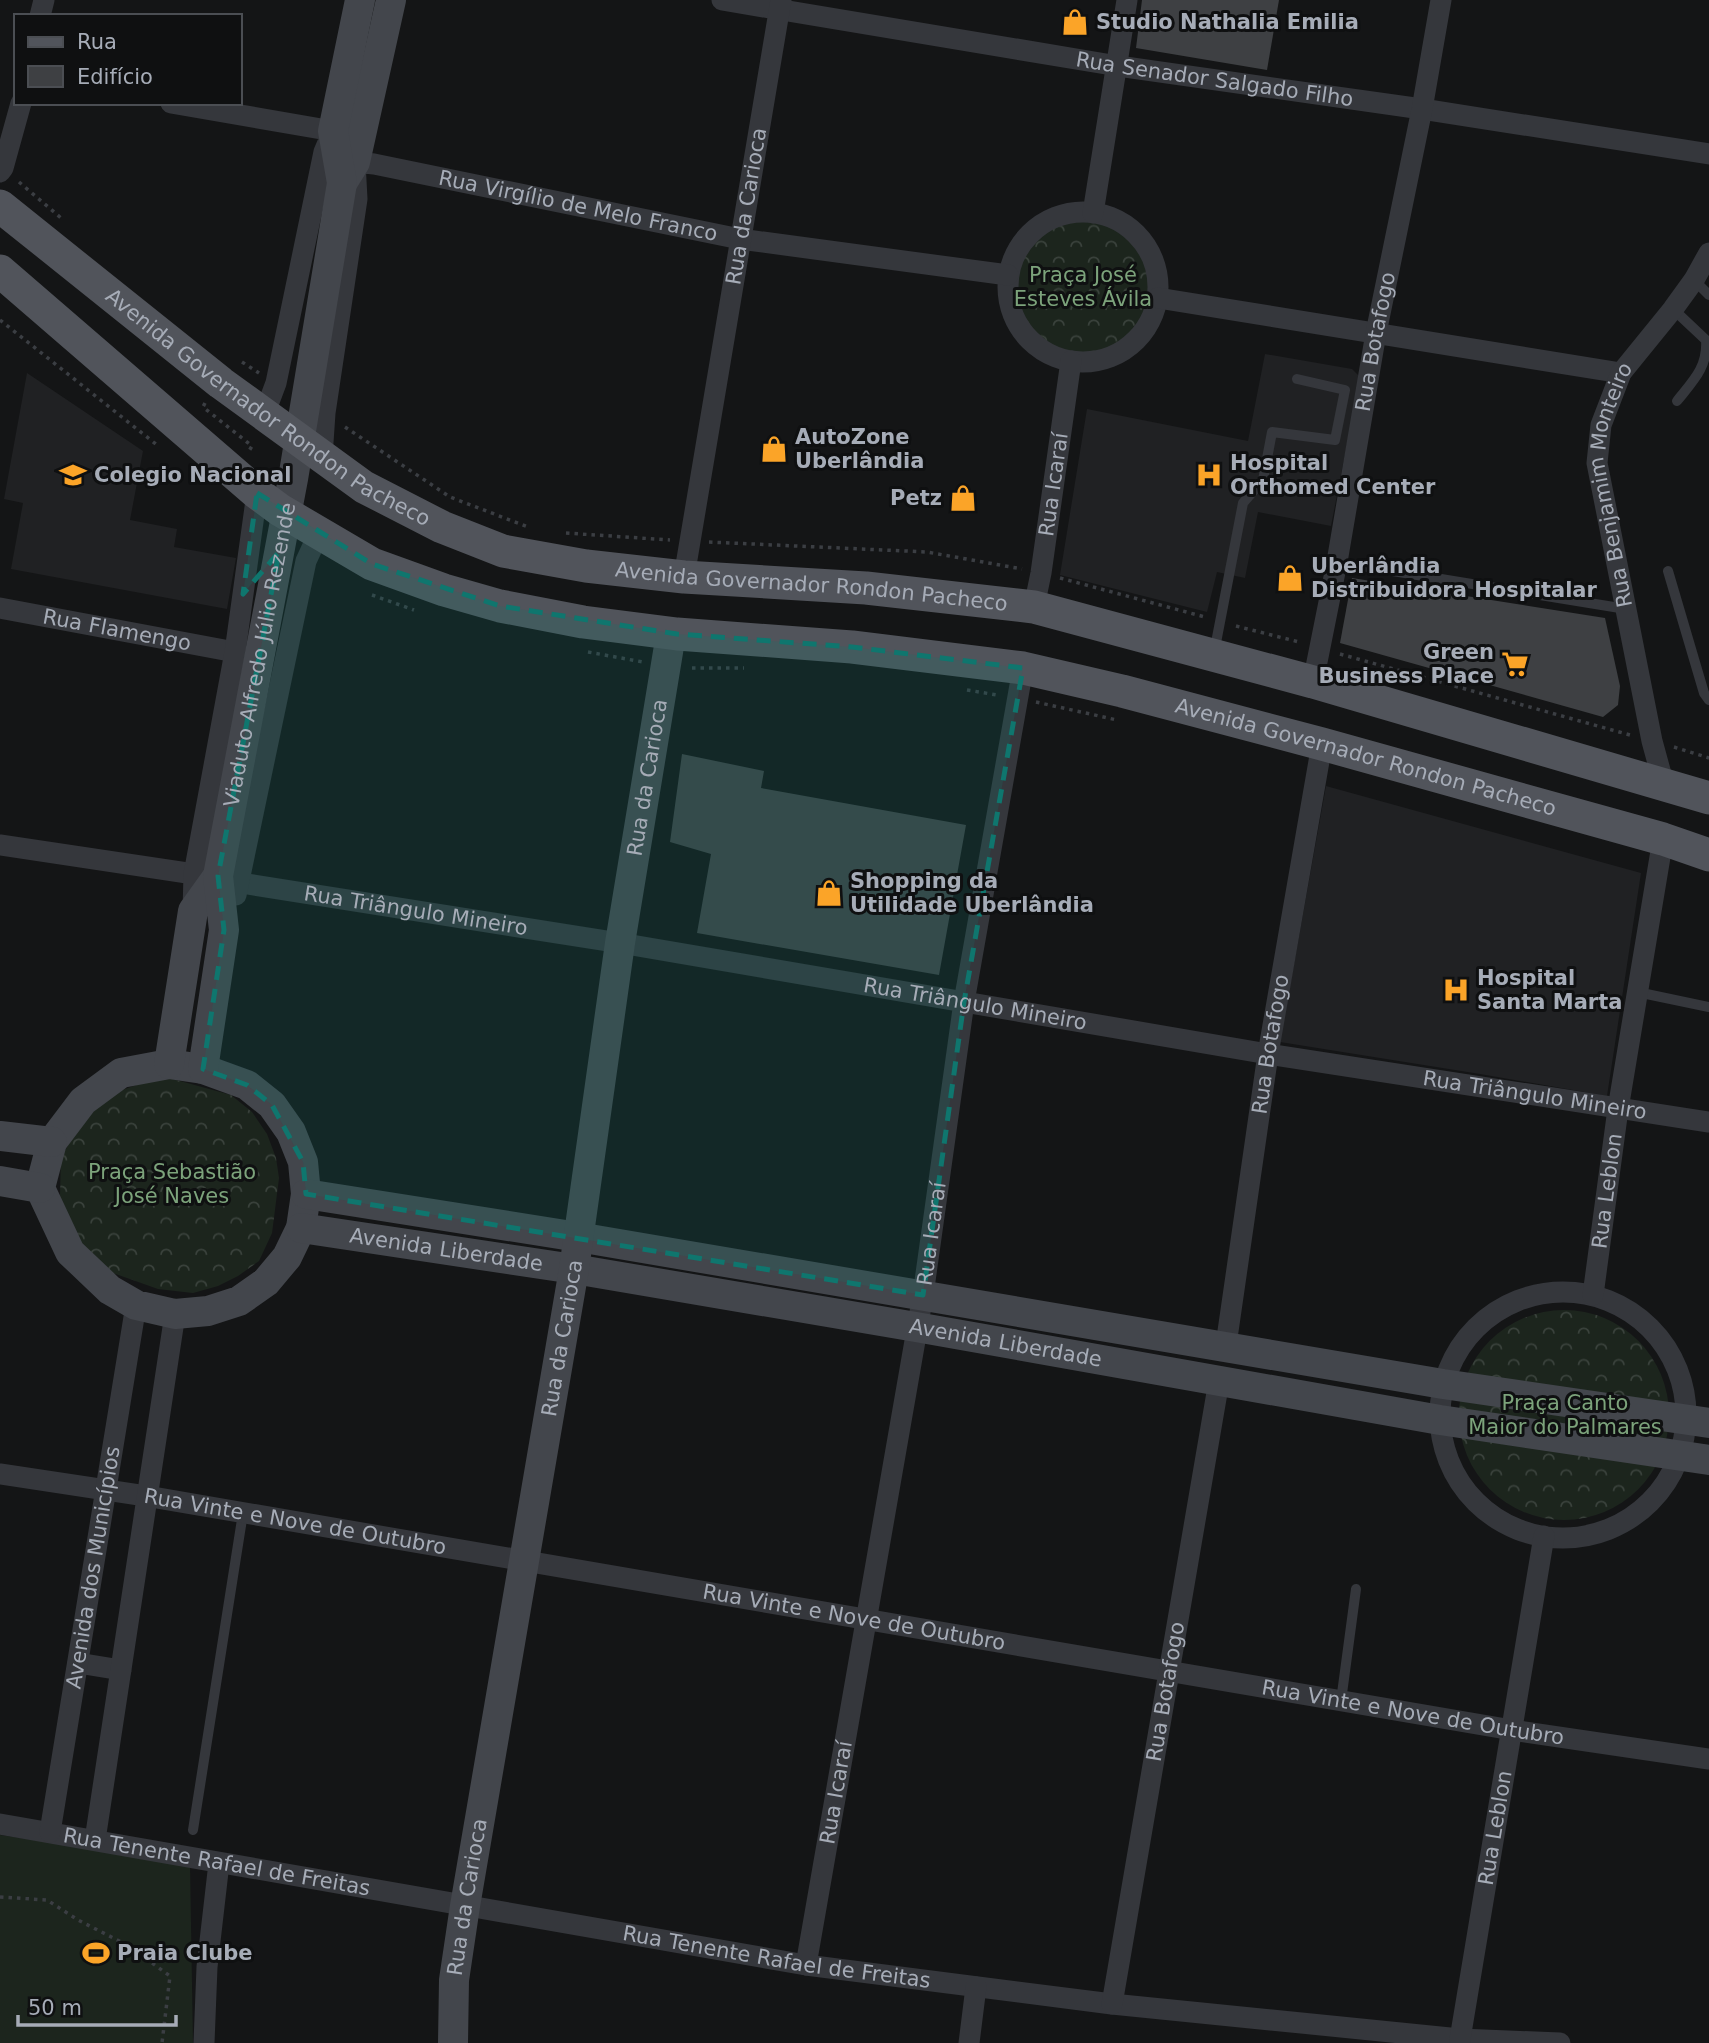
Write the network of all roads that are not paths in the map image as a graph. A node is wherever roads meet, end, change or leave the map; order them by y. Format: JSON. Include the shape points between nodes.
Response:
{"nodes":[{"id":1,"x":360,"y":0,"type":"edge"},
{"id":2,"x":391,"y":0,"type":"edge"},
{"id":3,"x":722,"y":0,"type":"edge"},
{"id":4,"x":1127,"y":0,"type":"edge"},
{"id":5,"x":1441,"y":0,"type":"edge"},
{"id":6,"x":780,"y":4,"type":"edge"},
{"id":7,"x":1118,"y":66,"type":"junction"},
{"id":8,"x":20,"y":105,"type":"edge"},
{"id":9,"x":183,"y":105,"type":"edge"},
{"id":10,"x":1422,"y":109,"type":"junction"},
{"id":11,"x":333,"y":131,"type":"junction"},
{"id":12,"x":1709,"y":154,"type":"edge"},
{"id":13,"x":1,"y":170,"type":"edge"},
{"id":14,"x":348,"y":173,"type":"junction"},
{"id":15,"x":0,"y":205,"type":"edge"},
{"id":16,"x":1093,"y":213,"type":"junction"},
{"id":17,"x":740,"y":239,"type":"junction"},
{"id":18,"x":1709,"y":253,"type":"edge"},
{"id":19,"x":0,"y":271,"type":"edge"},
{"id":20,"x":1008,"y":275,"type":"junction"},
{"id":21,"x":1701,"y":288,"type":"edge"},
{"id":22,"x":1158,"y":298,"type":"junction"},
{"id":23,"x":1673,"y":309,"type":"junction"},
{"id":24,"x":1376,"y":333,"type":"junction"},
{"id":25,"x":286,"y":337,"type":"junction"},
{"id":26,"x":335,"y":343,"type":"junction"},
{"id":27,"x":1071,"y":361,"type":"junction"},
{"id":28,"x":1621,"y":373,"type":"junction"},
{"id":29,"x":1297,"y":379,"type":"dead end"},
{"id":30,"x":1677,"y":401,"type":"dead end"},
{"id":31,"x":264,"y":415,"type":"junction"},
{"id":32,"x":322,"y":457,"type":"junction"},
{"id":33,"x":257,"y":493,"type":"junction"},
{"id":34,"x":319,"y":533,"type":"junction"},
{"id":35,"x":1337,"y":562,"type":"junction"},
{"id":36,"x":1668,"y":571,"type":"dead end"},
{"id":37,"x":684,"y":578,"type":"junction"},
{"id":38,"x":243,"y":594,"type":"junction"},
{"id":39,"x":297,"y":607,"type":"junction"},
{"id":40,"x":1034,"y":607,"type":"junction"},
{"id":41,"x":0,"y":608,"type":"edge"},
{"id":42,"x":1626,"y":609,"type":"junction"},
{"id":43,"x":671,"y":634,"type":"junction"},
{"id":44,"x":235,"y":652,"type":"junction"},
{"id":45,"x":1214,"y":656,"type":"junction"},
{"id":46,"x":1023,"y":668,"type":"junction"},
{"id":47,"x":1313,"y":682,"type":"junction"},
{"id":48,"x":1709,"y":700,"type":"edge"},
{"id":49,"x":1322,"y":744,"type":"junction"},
{"id":50,"x":1664,"y":785,"type":"junction"},
{"id":51,"x":1709,"y":798,"type":"edge"},
{"id":52,"x":1663,"y":839,"type":"junction"},
{"id":53,"x":0,"y":845,"type":"edge"},
{"id":54,"x":1709,"y":855,"type":"edge"},
{"id":55,"x":218,"y":878,"type":"junction"},
{"id":56,"x":620,"y":943,"type":"junction"},
{"id":57,"x":1637,"y":992,"type":"junction"},
{"id":58,"x":964,"y":1002,"type":"junction"},
{"id":59,"x":1709,"y":1007,"type":"edge"},
{"id":60,"x":1268,"y":1054,"type":"junction"},
{"id":61,"x":169,"y":1064,"type":"junction"},
{"id":62,"x":203,"y":1069,"type":"junction"},
{"id":63,"x":1618,"y":1109,"type":"junction"},
{"id":64,"x":1709,"y":1122,"type":"edge"},
{"id":65,"x":0,"y":1136,"type":"edge"},
{"id":66,"x":52,"y":1142,"type":"junction"},
{"id":67,"x":0,"y":1181,"type":"edge"},
{"id":68,"x":40,"y":1188,"type":"junction"},
{"id":69,"x":306,"y":1194,"type":"junction"},
{"id":70,"x":300,"y":1228,"type":"junction"},
{"id":71,"x":578,"y":1237,"type":"junction"},
{"id":72,"x":574,"y":1269,"type":"junction"},
{"id":73,"x":923,"y":1295,"type":"junction"},
{"id":74,"x":1593,"y":1295,"type":"junction"},
{"id":75,"x":136,"y":1305,"type":"junction"},
{"id":76,"x":175,"y":1314,"type":"junction"},
{"id":77,"x":916,"y":1326,"type":"junction"},
{"id":78,"x":1226,"y":1345,"type":"junction"},
{"id":79,"x":1219,"y":1381,"type":"junction"},
{"id":80,"x":1443,"y":1384,"type":"junction"},
{"id":81,"x":1440,"y":1420,"type":"junction"},
{"id":82,"x":1698,"y":1421,"type":"edge"},
{"id":83,"x":1695,"y":1457,"type":"edge"},
{"id":84,"x":0,"y":1474,"type":"edge"},
{"id":85,"x":107,"y":1490,"type":"junction"},
{"id":86,"x":146,"y":1496,"type":"junction"},
{"id":87,"x":243,"y":1513,"type":"junction"},
{"id":88,"x":1544,"y":1536,"type":"junction"},
{"id":89,"x":525,"y":1562,"type":"junction"},
{"id":90,"x":1356,"y":1589,"type":"dead end"},
{"id":91,"x":867,"y":1621,"type":"junction"},
{"id":92,"x":78,"y":1663,"type":"junction"},
{"id":93,"x":121,"y":1670,"type":"junction"},
{"id":94,"x":1169,"y":1671,"type":"junction"},
{"id":95,"x":1341,"y":1701,"type":"junction"},
{"id":96,"x":1512,"y":1730,"type":"junction"},
{"id":97,"x":1709,"y":1759,"type":"edge"},
{"id":98,"x":0,"y":1824,"type":"edge"},
{"id":99,"x":193,"y":1830,"type":"dead end"},
{"id":100,"x":50,"y":1832,"type":"junction"},
{"id":101,"x":95,"y":1840,"type":"junction"},
{"id":102,"x":219,"y":1863,"type":"junction"},
{"id":103,"x":465,"y":1906,"type":"junction"},
{"id":104,"x":806,"y":1965,"type":"junction"},
{"id":105,"x":976,"y":1987,"type":"junction"},
{"id":106,"x":1112,"y":2004,"type":"junction"},
{"id":107,"x":1460,"y":2039,"type":"junction"},
{"id":108,"x":204,"y":2043,"type":"edge"},
{"id":109,"x":453,"y":2043,"type":"edge"},
{"id":110,"x":969,"y":2043,"type":"edge"},
{"id":111,"x":1550,"y":2043,"type":"edge"},
{"id":112,"x":1560,"y":2043,"type":"edge"}],
"edges":[{"from":1,"to":11,"type":"street"},
{"from":2,"to":14,"type":"street"},
{"from":3,"to":6,"type":"street","name":"Rua Senador Salgado Filho"},
{"from":4,"to":7,"type":"street"},
{"from":5,"to":10,"type":"street","name":"Rua Botafogo"},
{"from":6,"to":7,"type":"street","name":"Rua Senador Salgado Filho"},
{"from":6,"to":17,"type":"street","name":"Rua da Carioca"},
{"from":7,"to":10,"type":"street","name":"Rua Senador Salgado Filho"},
{"from":7,"to":16,"type":"street"},
{"from":8,"to":13,"type":"street"},
{"from":9,"to":11,"type":"street"},
{"from":10,"to":12,"type":"street","name":"Rua Senador Salgado Filho"},
{"from":10,"to":24,"type":"street","name":"Rua Botafogo"},
{"from":11,"to":14,"type":"street"},
{"from":11,"to":25,"type":"street","via":[[324,152]]},
{"from":14,"to":17,"type":"street","name":"Rua Virgílio de Melo Franco","via":[[388,166]]},
{"from":14,"to":26,"type":"street","via":[[357,199]]},
{"from":14,"to":55,"type":"street","name":"Viaduto Alfredo Júlio Rezende"},
{"from":15,"to":31,"type":"main road","name":"Avenida Governador Rondon Pacheco","via":[[230,371]]},
{"from":16,"to":20,"type":"street","via":[[1070,213],[1048,220],[1029,234],[1015,253]]},
{"from":16,"to":22,"type":"street","via":[[1116,220],[1135,233],[1150,252]]},
{"from":17,"to":20,"type":"street","name":"Rua Virgílio de Melo Franco"},
{"from":17,"to":37,"type":"street","name":"Rua da Carioca"},
{"from":18,"to":21,"type":"street","name":"Rua Benjamim Monteiro"},
{"from":19,"to":33,"type":"main road","name":"Avenida Governador Rondon Pacheco"},
{"from":20,"to":27,"type":"street","via":[[1016,321],[1048,354]]},
{"from":21,"to":23,"type":"street","name":"Rua Benjamim Monteiro"},
{"from":22,"to":24,"type":"street"},
{"from":22,"to":27,"type":"street","via":[[1151,320],[1137,340],[1118,354],[1095,361]]},
{"from":23,"to":28,"type":"street","name":"Rua Benjamim Monteiro"},
{"from":23,"to":30,"type":"lane","via":[[1706,340],[1707,353],[1704,367]]},
{"from":24,"to":28,"type":"street"},
{"from":24,"to":35,"type":"street","name":"Rua Botafogo"},
{"from":25,"to":26,"type":"street","via":[[291,360],[304,367],[321,362]]},
{"from":25,"to":31,"type":"street"},
{"from":26,"to":32,"type":"street"},
{"from":27,"to":40,"type":"street","name":"Rua Icaraí"},
{"from":28,"to":42,"type":"street","name":"Rua Benjamim Monteiro","via":[[1601,425],[1597,463]]},
{"from":29,"to":45,"type":"lane","via":[[1345,390],[1335,440],[1272,432],[1263,480],[1243,503]]},
{"from":31,"to":32,"type":"main road","name":"Avenida Governador Rondon Pacheco"},
{"from":32,"to":37,"type":"main road","name":"Avenida Governador Rondon Pacheco","via":[[364,487],[442,527],[503,551]]},
{"from":33,"to":34,"type":"main road","name":"Avenida Governador Rondon Pacheco"},
{"from":33,"to":38,"type":"street"},
{"from":34,"to":39,"type":"street","via":[[306,561]]},
{"from":34,"to":43,"type":"main road","name":"Avenida Governador Rondon Pacheco","via":[[372,564],[444,590],[500,606]]},
{"from":35,"to":42,"type":"lane"},
{"from":35,"to":47,"type":"street","name":"Rua Botafogo"},
{"from":36,"to":48,"type":"lane"},
{"from":37,"to":40,"type":"main road","name":"Avenida Governador Rondon Pacheco","via":[[866,587]]},
{"from":38,"to":39,"type":"street","via":[[257,577],[282,581]]},
{"from":38,"to":44,"type":"street"},
{"from":39,"to":55,"type":"street"},
{"from":40,"to":45,"type":"main road","name":"Avenida Governador Rondon Pacheco"},
{"from":41,"to":44,"type":"street","name":"Rua Flamengo"},
{"from":42,"to":50,"type":"street","name":"Rua Benjamim Monteiro"},
{"from":43,"to":46,"type":"main road","name":"Avenida Governador Rondon Pacheco","via":[[852,647]]},
{"from":43,"to":56,"type":"street","name":"Rua da Carioca"},
{"from":44,"to":55,"type":"street"},
{"from":45,"to":47,"type":"main road","name":"Avenida Governador Rondon Pacheco"},
{"from":46,"to":49,"type":"main road","name":"Avenida Governador Rondon Pacheco"},
{"from":46,"to":58,"type":"street","name":"Rua Icaraí"},
{"from":47,"to":50,"type":"main road","name":"Avenida Governador Rondon Pacheco"},
{"from":49,"to":52,"type":"main road","name":"Avenida Governador Rondon Pacheco"},
{"from":49,"to":60,"type":"street","name":"Rua Botafogo"},
{"from":50,"to":51,"type":"main road","name":"Avenida Governador Rondon Pacheco"},
{"from":52,"to":54,"type":"main road","name":"Avenida Governador Rondon Pacheco"},
{"from":52,"to":57,"type":"street","name":"Rua Leblon"},
{"from":53,"to":55,"type":"street","name":"Rua Triângulo Mineiro"},
{"from":55,"to":56,"type":"street","name":"Rua Triângulo Mineiro"},
{"from":55,"to":61,"type":"street","via":[[193,911]]},
{"from":55,"to":62,"type":"street","via":[[224,930]]},
{"from":56,"to":58,"type":"street","name":"Rua Triângulo Mineiro"},
{"from":56,"to":71,"type":"street","name":"Rua da Carioca"},
{"from":57,"to":59,"type":"lane"},
{"from":57,"to":63,"type":"street","name":"Rua Leblon"},
{"from":58,"to":60,"type":"street","name":"Rua Triângulo Mineiro"},
{"from":58,"to":73,"type":"street","name":"Rua Icaraí"},
{"from":60,"to":63,"type":"street","name":"Rua Triângulo Mineiro"},
{"from":60,"to":78,"type":"street","name":"Rua Botafogo"},
{"from":61,"to":62,"type":"street"},
{"from":61,"to":66,"type":"street","via":[[121,1073],[83,1101]]},
{"from":62,"to":69,"type":"street","via":[[247,1085],[272,1105],[291,1132],[303,1161]]},
{"from":63,"to":64,"type":"street","name":"Rua Triângulo Mineiro"},
{"from":63,"to":74,"type":"street","name":"Rua Leblon"},
{"from":65,"to":66,"type":"street"},
{"from":66,"to":68,"type":"street"},
{"from":67,"to":68,"type":"street"},
{"from":68,"to":75,"type":"street","via":[[70,1252],[110,1290]]},
{"from":69,"to":70,"type":"street"},
{"from":69,"to":71,"type":"street","name":"Avenida Liberdade"},
{"from":70,"to":72,"type":"street","name":"Avenida Liberdade"},
{"from":70,"to":76,"type":"street","via":[[287,1257],[266,1282],[239,1301],[208,1311]]},
{"from":71,"to":72,"type":"street","name":"Rua da Carioca"},
{"from":71,"to":73,"type":"street","name":"Avenida Liberdade"},
{"from":72,"to":77,"type":"street","name":"Avenida Liberdade"},
{"from":72,"to":89,"type":"street","name":"Rua da Carioca"},
{"from":73,"to":77,"type":"street","name":"Rua Icaraí"},
{"from":73,"to":78,"type":"street","name":"Avenida Liberdade"},
{"from":74,"to":80,"type":"street","via":[[1529,1296],[1500,1309],[1475,1328],[1455,1354]]},
{"from":74,"to":82,"type":"street","via":[[1624,1307],[1651,1328],[1671,1354]]},
{"from":75,"to":76,"type":"street"},
{"from":75,"to":85,"type":"street","name":"Avenida dos Municípios"},
{"from":76,"to":86,"type":"street","name":"Avenida dos Municípios"},
{"from":77,"to":79,"type":"street","name":"Avenida Liberdade"},
{"from":77,"to":91,"type":"street","name":"Rua Icaraí"},
{"from":78,"to":80,"type":"street","name":"Avenida Liberdade"},
{"from":79,"to":81,"type":"street","name":"Avenida Liberdade"},
{"from":79,"to":94,"type":"street","name":"Rua Botafogo"},
{"from":80,"to":81,"type":"street"},
{"from":80,"to":82,"type":"street","name":"Avenida Liberdade"},
{"from":81,"to":83,"type":"street","name":"Avenida Liberdade"},
{"from":81,"to":88,"type":"street","via":[[1444,1448],[1471,1497],[1517,1529]]},
{"from":82,"to":83,"type":"street"},
{"from":83,"to":88,"type":"street","via":[[1641,1510],[1612,1528],[1578,1537]]},
{"from":84,"to":85,"type":"street","name":"Rua Vinte e Nove de Outubro"},
{"from":85,"to":86,"type":"street","name":"Rua Vinte e Nove de Outubro"},
{"from":85,"to":92,"type":"street","name":"Avenida dos Municípios"},
{"from":86,"to":87,"type":"street","name":"Rua Vinte e Nove de Outubro"},
{"from":86,"to":93,"type":"street","name":"Avenida dos Municípios"},
{"from":87,"to":89,"type":"street","name":"Rua Vinte e Nove de Outubro"},
{"from":87,"to":99,"type":"lane"},
{"from":88,"to":96,"type":"street","name":"Rua Leblon"},
{"from":89,"to":91,"type":"street","name":"Rua Vinte e Nove de Outubro"},
{"from":89,"to":103,"type":"street","name":"Rua da Carioca"},
{"from":90,"to":95,"type":"lane"},
{"from":91,"to":94,"type":"street","name":"Rua Vinte e Nove de Outubro"},
{"from":91,"to":104,"type":"street","name":"Rua Icaraí"},
{"from":92,"to":93,"type":"street"},
{"from":92,"to":100,"type":"street","name":"Avenida dos Municípios"},
{"from":93,"to":101,"type":"street","name":"Avenida dos Municípios"},
{"from":94,"to":95,"type":"street","name":"Rua Vinte e Nove de Outubro"},
{"from":94,"to":106,"type":"street","name":"Rua Botafogo"},
{"from":95,"to":96,"type":"street","name":"Rua Vinte e Nove de Outubro"},
{"from":96,"to":97,"type":"street","name":"Rua Vinte e Nove de Outubro"},
{"from":96,"to":107,"type":"street","name":"Rua Leblon"},
{"from":98,"to":100,"type":"street","name":"Rua Tenente Rafael de Freitas"},
{"from":100,"to":101,"type":"street","name":"Rua Tenente Rafael de Freitas"},
{"from":101,"to":102,"type":"street","name":"Rua Tenente Rafael de Freitas"},
{"from":102,"to":103,"type":"street","name":"Rua Tenente Rafael de Freitas"},
{"from":102,"to":108,"type":"street"},
{"from":103,"to":104,"type":"street","name":"Rua Tenente Rafael de Freitas"},
{"from":103,"to":109,"type":"street","name":"Rua da Carioca","via":[[454,1980]]},
{"from":104,"to":105,"type":"street","name":"Rua Tenente Rafael de Freitas"},
{"from":105,"to":106,"type":"street","name":"Rua Tenente Rafael de Freitas"},
{"from":105,"to":110,"type":"street"},
{"from":106,"to":107,"type":"street","name":"Rua Tenente Rafael de Freitas"},
{"from":107,"to":111,"type":"street","name":"Rua Tenente Rafael de Freitas"},
{"from":111,"to":112,"type":"street","name":"Rua Tenente Rafael de Freitas"}]}
